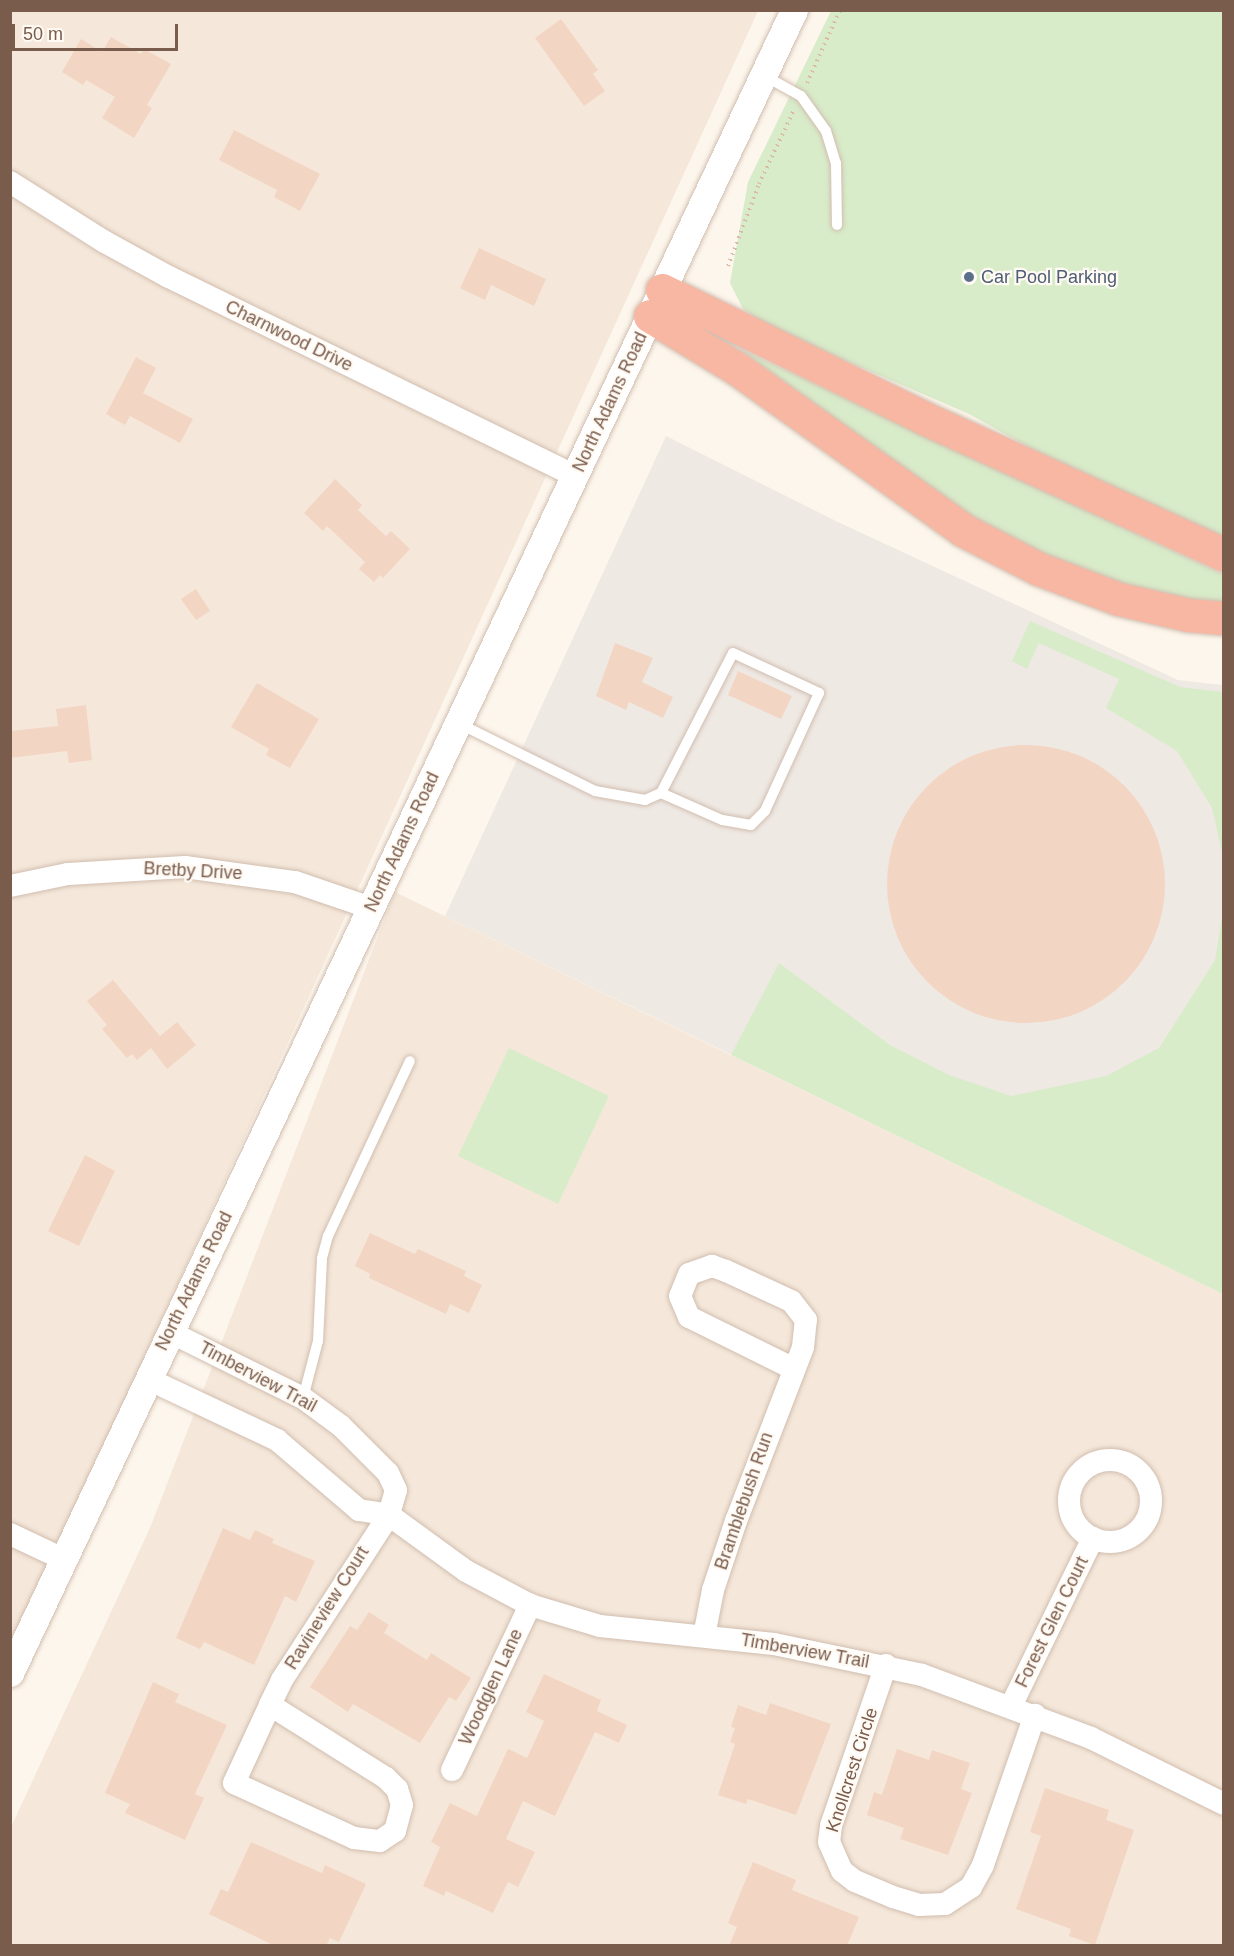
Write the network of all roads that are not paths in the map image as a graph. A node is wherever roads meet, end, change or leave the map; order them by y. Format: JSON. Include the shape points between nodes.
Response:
{"nodes":[{"id":1,"x":786,"y":13,"type":"edge"},
{"id":2,"x":763,"y":75,"type":"junction"},
{"id":3,"x":10,"y":182,"type":"edge"},
{"id":4,"x":837,"y":225,"type":"dead end"},
{"id":5,"x":656,"y":303,"type":"junction"},
{"id":6,"x":576,"y":476,"type":"junction"},
{"id":7,"x":1224,"y":555,"type":"edge"},
{"id":8,"x":1224,"y":618,"type":"edge"},
{"id":9,"x":457,"y":723,"type":"junction"},
{"id":10,"x":662,"y":793,"type":"junction"},
{"id":11,"x":10,"y":886,"type":"edge"},
{"id":12,"x":371,"y":908,"type":"junction"},
{"id":13,"x":410,"y":1061,"type":"dead end"},
{"id":14,"x":170,"y":1332,"type":"junction"},
{"id":15,"x":794,"y":1369,"type":"junction"},
{"id":16,"x":148,"y":1378,"type":"junction"},
{"id":17,"x":303,"y":1398,"type":"junction"},
{"id":18,"x":389,"y":1515,"type":"junction"},
{"id":19,"x":10,"y":1534,"type":"edge"},
{"id":20,"x":1093,"y":1538,"type":"dead end"},
{"id":21,"x":63,"y":1559,"type":"junction"},
{"id":22,"x":530,"y":1605,"type":"junction"},
{"id":23,"x":704,"y":1636,"type":"junction"},
{"id":24,"x":886,"y":1665,"type":"junction"},
{"id":25,"x":10,"y":1673,"type":"edge"},
{"id":26,"x":270,"y":1705,"type":"junction"},
{"id":27,"x":1011,"y":1706,"type":"junction"},
{"id":28,"x":1035,"y":1715,"type":"junction"},
{"id":29,"x":453,"y":1770,"type":"dead end"},
{"id":30,"x":1224,"y":1804,"type":"edge"}],
"edges":[{"from":1,"to":2,"type":"street","name":"North Adams Road"},
{"from":2,"to":4,"type":"lane","via":[[801,96],[826,131],[836,163]]},
{"from":2,"to":5,"type":"street","name":"North Adams Road"},
{"from":3,"to":6,"type":"street","name":"Charnwood Drive","via":[[169,277]]},
{"from":5,"to":6,"type":"street","name":"North Adams Road"},
{"from":5,"to":7,"type":"highway","via":[[924,418]]},
{"from":5,"to":8,"type":"highway","via":[[739,370],[963,530],[1039,569],[1119,600]]},
{"from":6,"to":9,"type":"street","name":"North Adams Road"},
{"from":9,"to":10,"type":"lane","via":[[595,791],[645,800]]},
{"from":9,"to":12,"type":"street","name":"North Adams Road"},
{"from":10,"to":10,"type":"lane","via":[[733,653],[819,693],[765,811],[751,825],[722,820]]},
{"from":11,"to":12,"type":"street","name":"Bretby Drive","via":[[68,874],[185,867],[295,882]]},
{"from":12,"to":14,"type":"street","name":"North Adams Road"},
{"from":13,"to":17,"type":"lane","via":[[328,1236],[322,1258],[318,1341]]},
{"from":14,"to":16,"type":"street","name":"North Adams Road"},
{"from":14,"to":17,"type":"street","name":"Timberview Trail"},
{"from":15,"to":15,"type":"street","name":"Bramblebush Run","via":[[806,1334],[806,1320],[800,1309],[712,1266],[689,1274],[680,1296],[689,1317]]},
{"from":15,"to":23,"type":"street","name":"Bramblebush Run","via":[[713,1590]]},
{"from":16,"to":18,"type":"street","name":"Timberview Trail","via":[[277,1440],[359,1510]]},
{"from":16,"to":21,"type":"street","name":"North Adams Road"},
{"from":17,"to":18,"type":"street","name":"Timberview Trail","via":[[341,1426],[388,1473],[396,1490]]},
{"from":18,"to":22,"type":"street","name":"Timberview Trail","via":[[466,1571]]},
{"from":18,"to":26,"type":"street","name":"Ravineview Court","via":[[338,1590]]},
{"from":19,"to":21,"type":"street"},
{"from":20,"to":27,"type":"street","name":"Forest Glen Court"},
{"from":21,"to":25,"type":"street","name":"North Adams Road"},
{"from":22,"to":23,"type":"street","name":"Timberview Trail","via":[[600,1626]]},
{"from":22,"to":29,"type":"street","name":"Woodglen Lane"},
{"from":23,"to":24,"type":"street","name":"Timberview Trail","via":[[825,1652]]},
{"from":24,"to":27,"type":"street","name":"Timberview Trail"},
{"from":24,"to":28,"type":"street","name":"Knollcrest Circle","via":[[831,1826],[829,1842],[842,1871],[855,1881],[893,1897],[919,1905],[945,1904],[971,1887],[983,1865]]},
{"from":26,"to":26,"type":"street","name":"Ravineview Court","via":[[234,1783],[354,1838],[380,1840],[395,1831],[402,1815],[401,1797],[386,1778]]},
{"from":27,"to":28,"type":"street","name":"Timberview Trail"},
{"from":28,"to":30,"type":"street","name":"Timberview Trail","via":[[1100,1742]]}]}
